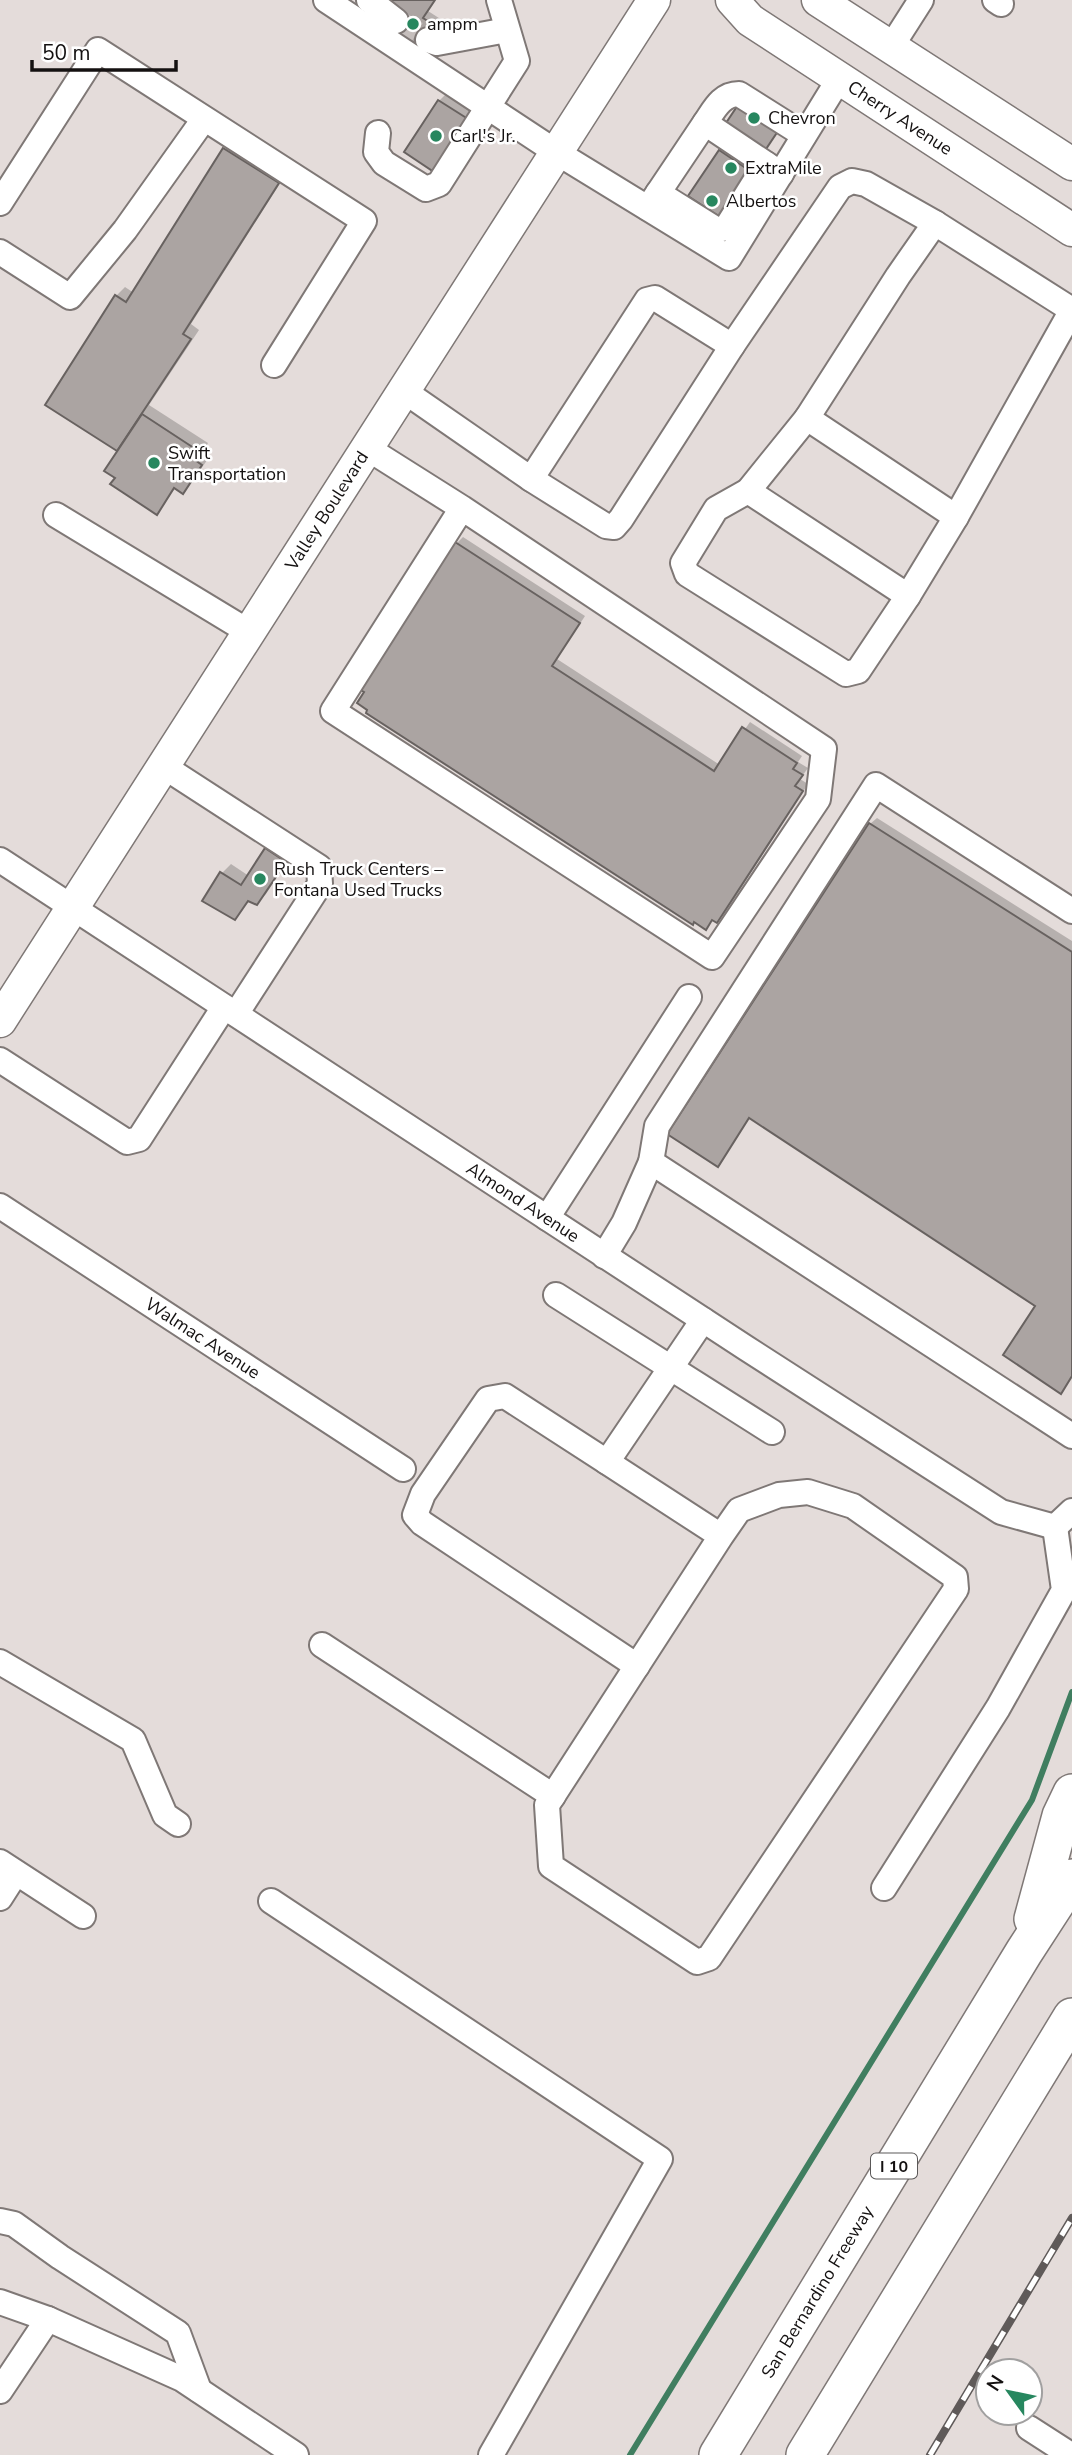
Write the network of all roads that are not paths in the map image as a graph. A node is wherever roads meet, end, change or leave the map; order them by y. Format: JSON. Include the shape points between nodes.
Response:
{"nodes":[{"id":1,"x":369,"y":0,"type":"edge"},
{"id":2,"x":499,"y":0,"type":"edge"},
{"id":3,"x":654,"y":0,"type":"edge"},
{"id":4,"x":732,"y":0,"type":"edge"},
{"id":5,"x":818,"y":0,"type":"edge"},
{"id":6,"x":921,"y":0,"type":"edge"},
{"id":7,"x":331,"y":1,"type":"edge"},
{"id":8,"x":396,"y":20,"type":"tunnel mouth"},
{"id":9,"x":507,"y":30,"type":"junction"},
{"id":10,"x":428,"y":40,"type":"tunnel mouth"},
{"id":11,"x":891,"y":47,"type":"junction"},
{"id":12,"x":839,"y":79,"type":"junction"},
{"id":13,"x":488,"y":107,"type":"junction"},
{"id":14,"x":204,"y":118,"type":"junction"},
{"id":15,"x":705,"y":123,"type":"junction"},
{"id":16,"x":378,"y":133,"type":"dead end"},
{"id":17,"x":804,"y":135,"type":"junction"},
{"id":18,"x":556,"y":152,"type":"junction"},
{"id":19,"x":1072,"y":164,"type":"edge"},
{"id":20,"x":773,"y":169,"type":"junction"},
{"id":21,"x":653,"y":201,"type":"junction"},
{"id":22,"x":0,"y":203,"type":"edge"},
{"id":23,"x":935,"y":223,"type":"junction"},
{"id":24,"x":1072,"y":230,"type":"edge"},
{"id":25,"x":0,"y":252,"type":"edge"},
{"id":26,"x":1072,"y":310,"type":"edge"},
{"id":27,"x":732,"y":346,"type":"junction"},
{"id":28,"x":274,"y":365,"type":"dead end"},
{"id":29,"x":404,"y":391,"type":"junction"},
{"id":30,"x":807,"y":418,"type":"junction"},
{"id":31,"x":367,"y":448,"type":"junction"},
{"id":32,"x":531,"y":479,"type":"junction"},
{"id":33,"x":748,"y":491,"type":"junction"},
{"id":34,"x":462,"y":508,"type":"junction"},
{"id":35,"x":57,"y":515,"type":"dead end"},
{"id":36,"x":956,"y":517,"type":"junction"},
{"id":37,"x":908,"y":596,"type":"junction"},
{"id":38,"x":249,"y":632,"type":"junction"},
{"id":39,"x":163,"y":766,"type":"junction"},
{"id":40,"x":0,"y":860,"type":"edge"},
{"id":41,"x":73,"y":908,"type":"junction"},
{"id":42,"x":1072,"y":911,"type":"edge"},
{"id":43,"x":689,"y":997,"type":"dead end"},
{"id":44,"x":230,"y":1011,"type":"junction"},
{"id":45,"x":0,"y":1021,"type":"edge"},
{"id":46,"x":0,"y":1060,"type":"edge"},
{"id":47,"x":652,"y":1161,"type":"junction"},
{"id":48,"x":0,"y":1206,"type":"edge"},
{"id":49,"x":547,"y":1218,"type":"junction"},
{"id":50,"x":604,"y":1256,"type":"junction"},
{"id":51,"x":556,"y":1296,"type":"dead end"},
{"id":52,"x":703,"y":1321,"type":"junction"},
{"id":53,"x":671,"y":1368,"type":"junction"},
{"id":54,"x":772,"y":1432,"type":"dead end"},
{"id":55,"x":1072,"y":1436,"type":"edge"},
{"id":56,"x":607,"y":1462,"type":"junction"},
{"id":57,"x":403,"y":1469,"type":"dead end"},
{"id":58,"x":1063,"y":1519,"type":"edge"},
{"id":59,"x":720,"y":1536,"type":"junction"},
{"id":60,"x":322,"y":1645,"type":"dead end"},
{"id":61,"x":0,"y":1662,"type":"edge"},
{"id":62,"x":637,"y":1666,"type":"junction"},
{"id":63,"x":1072,"y":1793,"type":"edge"},
{"id":64,"x":553,"y":1796,"type":"junction"},
{"id":65,"x":178,"y":1824,"type":"dead end"},
{"id":66,"x":8,"y":1867,"type":"edge"},
{"id":67,"x":1072,"y":1878,"type":"edge"},
{"id":68,"x":884,"y":1888,"type":"dead end"},
{"id":69,"x":0,"y":1898,"type":"edge"},
{"id":70,"x":271,"y":1900,"type":"dead end"},
{"id":71,"x":83,"y":1916,"type":"dead end"},
{"id":72,"x":1024,"y":1952,"type":"junction"},
{"id":73,"x":1072,"y":2017,"type":"edge"},
{"id":74,"x":7,"y":2222,"type":"edge"},
{"id":75,"x":0,"y":2302,"type":"edge"},
{"id":76,"x":48,"y":2319,"type":"junction"},
{"id":77,"x":198,"y":2390,"type":"junction"},
{"id":78,"x":0,"y":2391,"type":"edge"},
{"id":79,"x":1029,"y":2428,"type":"dead end"},
{"id":80,"x":296,"y":2455,"type":"edge"},
{"id":81,"x":491,"y":2455,"type":"edge"},
{"id":82,"x":718,"y":2455,"type":"edge"},
{"id":83,"x":805,"y":2455,"type":"edge"},
{"id":84,"x":1071,"y":2455,"type":"edge"}],
"edges":[{"from":1,"to":8,"type":"street"},
{"from":2,"to":9,"type":"street"},
{"from":3,"to":18,"type":"main road","name":"Valley Boulevard"},
{"from":4,"to":12,"type":"main road","name":"Cherry Avenue","via":[[750,20]]},
{"from":5,"to":11,"type":"main road"},
{"from":6,"to":11,"type":"street"},
{"from":7,"to":13,"type":"street"},
{"from":9,"to":10,"type":"street","via":[[437,43]]},
{"from":9,"to":13,"type":"street","via":[[517,61]]},
{"from":11,"to":19,"type":"main road"},
{"from":12,"to":17,"type":"street"},
{"from":12,"to":24,"type":"main road","name":"Cherry Avenue"},
{"from":13,"to":16,"type":"street","via":[[439,184],[426,189],[384,163],[376,152]]},
{"from":13,"to":18,"type":"street"},
{"from":14,"to":22,"type":"street","via":[[98,50]]},
{"from":14,"to":25,"type":"street","via":[[125,230],[70,297]]},
{"from":14,"to":28,"type":"street","via":[[364,221]]},
{"from":15,"to":17,"type":"street","via":[[722,99],[739,94]]},
{"from":15,"to":20,"type":"street"},
{"from":15,"to":21,"type":"street"},
{"from":17,"to":20,"type":"street"},
{"from":18,"to":21,"type":"street"},
{"from":18,"to":29,"type":"main road","name":"Valley Boulevard"},
{"from":20,"to":21,"type":"street","via":[[729,258]]},
{"from":23,"to":26,"type":"street"},
{"from":23,"to":27,"type":"street","via":[[866,184],[852,181],[841,187]]},
{"from":23,"to":30,"type":"street"},
{"from":26,"to":36,"type":"street"},
{"from":27,"to":32,"type":"street","via":[[655,298],[647,300]]},
{"from":27,"to":32,"type":"street","via":[[614,527]]},
{"from":29,"to":31,"type":"main road","name":"Valley Boulevard"},
{"from":29,"to":32,"type":"street"},
{"from":30,"to":33,"type":"street"},
{"from":30,"to":36,"type":"street"},
{"from":31,"to":34,"type":"street"},
{"from":31,"to":38,"type":"main road","name":"Valley Boulevard"},
{"from":33,"to":37,"type":"street"},
{"from":33,"to":37,"type":"street","via":[[716,509],[683,563],[687,575],[846,674],[858,671]]},
{"from":34,"to":34,"type":"street","via":[[824,749],[818,799],[712,957],[333,711]]},
{"from":35,"to":38,"type":"street"},
{"from":36,"to":37,"type":"street"},
{"from":38,"to":39,"type":"main road","name":"Valley Boulevard"},
{"from":39,"to":41,"type":"main road","name":"Valley Boulevard"},
{"from":39,"to":44,"type":"street","via":[[319,867],[320,884]]},
{"from":40,"to":41,"type":"street","name":"Almond Avenue"},
{"from":41,"to":44,"type":"street","name":"Almond Avenue"},
{"from":41,"to":45,"type":"main road","name":"Valley Boulevard"},
{"from":42,"to":47,"type":"street","via":[[876,785],[657,1126]]},
{"from":43,"to":49,"type":"street"},
{"from":44,"to":46,"type":"street","via":[[139,1139],[127,1142]]},
{"from":44,"to":49,"type":"street","name":"Almond Avenue"},
{"from":47,"to":50,"type":"street"},
{"from":47,"to":55,"type":"street"},
{"from":48,"to":57,"type":"street","name":"Walmac Avenue"},
{"from":49,"to":50,"type":"street","name":"Almond Avenue"},
{"from":50,"to":52,"type":"street","name":"Almond Avenue"},
{"from":51,"to":53,"type":"street"},
{"from":52,"to":53,"type":"street"},
{"from":52,"to":58,"type":"street","name":"Almond Avenue","via":[[1001,1512]]},
{"from":53,"to":54,"type":"street"},
{"from":53,"to":56,"type":"street"},
{"from":56,"to":59,"type":"street"},
{"from":56,"to":62,"type":"street","via":[[505,1396],[488,1399],[423,1494],[415,1515]]},
{"from":58,"to":68,"type":"street","via":[[1063,1590],[999,1708]]},
{"from":59,"to":62,"type":"street"},
{"from":59,"to":64,"type":"street","via":[[739,1510],[779,1494],[808,1492],[853,1506],[955,1577],[956,1589],[709,1958],[697,1962],[551,1866],[547,1805]]},
{"from":60,"to":64,"type":"street"},
{"from":61,"to":65,"type":"street","via":[[133,1740],[165,1815]]},
{"from":62,"to":64,"type":"street"},
{"from":63,"to":72,"type":"highway","via":[[1061,1816]]},
{"from":66,"to":69,"type":"street"},
{"from":66,"to":71,"type":"street"},
{"from":67,"to":72,"type":"highway","name":"San Bernardino Freeway","number":"I 10"},
{"from":70,"to":81,"type":"street","via":[[660,2159]]},
{"from":72,"to":82,"type":"highway","name":"San Bernardino Freeway","number":"I 10"},
{"from":73,"to":83,"type":"highway"},
{"from":74,"to":77,"type":"street","via":[[178,2333]]},
{"from":75,"to":76,"type":"street"},
{"from":76,"to":77,"type":"street"},
{"from":76,"to":78,"type":"street"},
{"from":77,"to":80,"type":"street"},
{"from":79,"to":84,"type":"street"}]}
